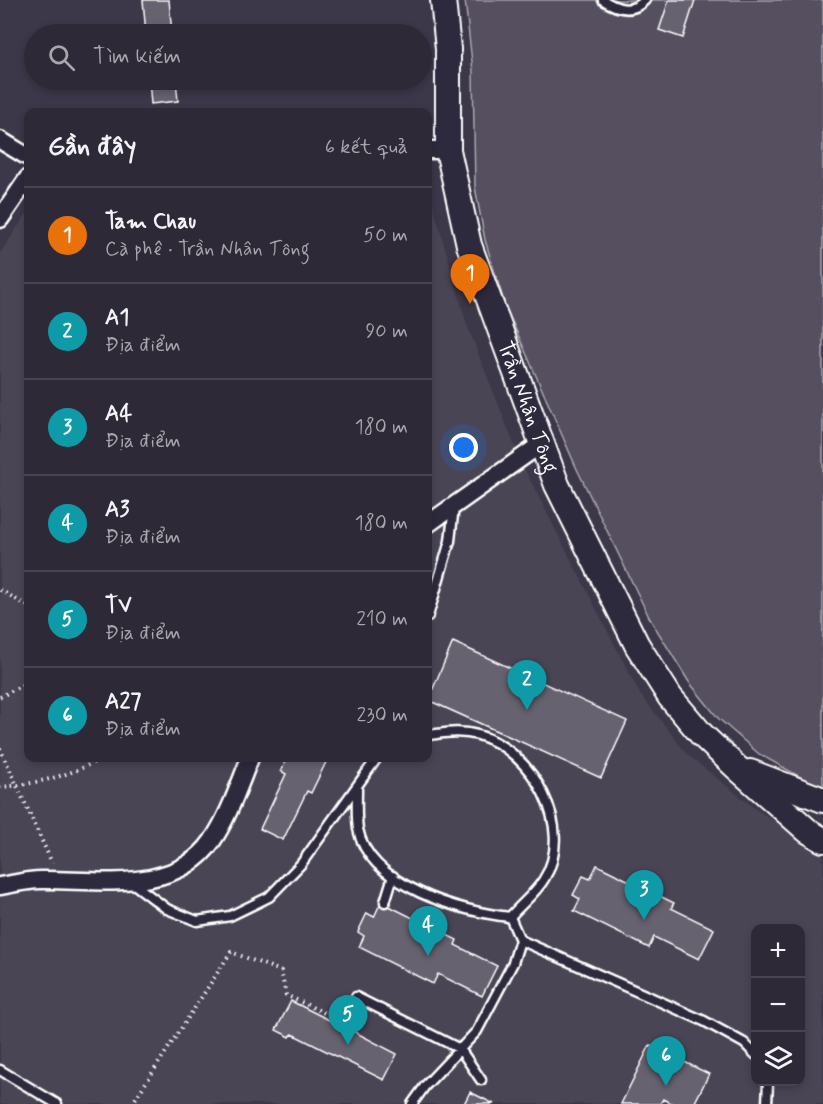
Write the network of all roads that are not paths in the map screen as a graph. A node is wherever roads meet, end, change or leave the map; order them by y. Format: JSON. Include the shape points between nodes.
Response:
{"nodes":[{"id":1,"x":443,"y":0,"type":"edge"},
{"id":2,"x":603,"y":0,"type":"edge"},
{"id":3,"x":645,"y":0,"type":"edge"},
{"id":4,"x":0,"y":140,"type":"edge"},
{"id":5,"x":438,"y":150,"type":"edge"},
{"id":6,"x":24,"y":155,"type":"edge"},
{"id":7,"x":24,"y":184,"type":"edge"},
{"id":8,"x":0,"y":219,"type":"edge"},
{"id":9,"x":541,"y":444,"type":"junction"},
{"id":10,"x":454,"y":502,"type":"junction"},
{"id":11,"x":432,"y":521,"type":"edge"},
{"id":12,"x":432,"y":602,"type":"edge"},
{"id":13,"x":432,"y":734,"type":"edge"},
{"id":14,"x":248,"y":762,"type":"edge"},
{"id":15,"x":374,"y":762,"type":"edge"},
{"id":16,"x":736,"y":767,"type":"junction"},
{"id":17,"x":357,"y":788,"type":"junction"},
{"id":18,"x":823,"y":800,"type":"edge"},
{"id":19,"x":823,"y":840,"type":"edge"},
{"id":20,"x":393,"y":876,"type":"junction"},
{"id":21,"x":130,"y":881,"type":"junction"},
{"id":22,"x":0,"y":885,"type":"edge"},
{"id":23,"x":385,"y":903,"type":"dead end"},
{"id":24,"x":510,"y":916,"type":"junction"},
{"id":25,"x":520,"y":940,"type":"junction"},
{"id":26,"x":350,"y":1008,"type":"road end"},
{"id":27,"x":460,"y":1049,"type":"junction"},
{"id":28,"x":751,"y":1050,"type":"edge"},
{"id":29,"x":0,"y":1070,"type":"edge"},
{"id":30,"x":481,"y":1080,"type":"dead end"},
{"id":31,"x":768,"y":1086,"type":"edge"},
{"id":32,"x":47,"y":1102,"type":"edge"},
{"id":33,"x":57,"y":1104,"type":"edge"},
{"id":34,"x":412,"y":1104,"type":"edge"},
{"id":35,"x":767,"y":1104,"type":"edge"}],
"edges":[{"from":1,"to":5,"type":"main road","name":"Trần Nhân Tông","via":[[448,49]]},
{"from":2,"to":3,"type":"lane","via":[[625,10]]},
{"from":4,"to":6,"type":"street"},
{"from":5,"to":9,"type":"main road","name":"Trần Nhân Tông"},
{"from":7,"to":8,"type":"street"},
{"from":9,"to":10,"type":"street"},
{"from":9,"to":16,"type":"main road","name":"Trần Nhân Tông","via":[[557,485],[636,645],[670,697]]},
{"from":10,"to":11,"type":"street"},
{"from":10,"to":12,"type":"lane","via":[[450,541]]},
{"from":13,"to":24,"type":"lane","via":[[458,731],[480,735],[533,772],[547,798],[554,828],[552,858],[544,879]]},
{"from":14,"to":21,"type":"street","via":[[212,841],[180,867]]},
{"from":15,"to":17,"type":"lane"},
{"from":16,"to":18,"type":"main road","name":"Trần Nhân Tông"},
{"from":16,"to":19,"type":"main road","name":"Trần Nhân Tông"},
{"from":17,"to":20,"type":"lane","via":[[358,831],[374,860]]},
{"from":17,"to":21,"type":"lane","via":[[301,864],[269,897],[230,916],[197,921],[167,909]]},
{"from":20,"to":23,"type":"lane"},
{"from":20,"to":24,"type":"lane","via":[[437,902],[478,914]]},
{"from":21,"to":22,"type":"street","via":[[38,880]]},
{"from":24,"to":25,"type":"lane"},
{"from":25,"to":27,"type":"lane","via":[[513,963],[477,1031]]},
{"from":25,"to":28,"type":"lane","via":[[704,1021]]},
{"from":26,"to":27,"type":"lane","via":[[356,997]]},
{"from":27,"to":30,"type":"lane"},
{"from":27,"to":34,"type":"lane"},
{"from":29,"to":32,"type":"lane"},
{"from":31,"to":35,"type":"lane"},
{"from":32,"to":33,"type":"lane"}]}
